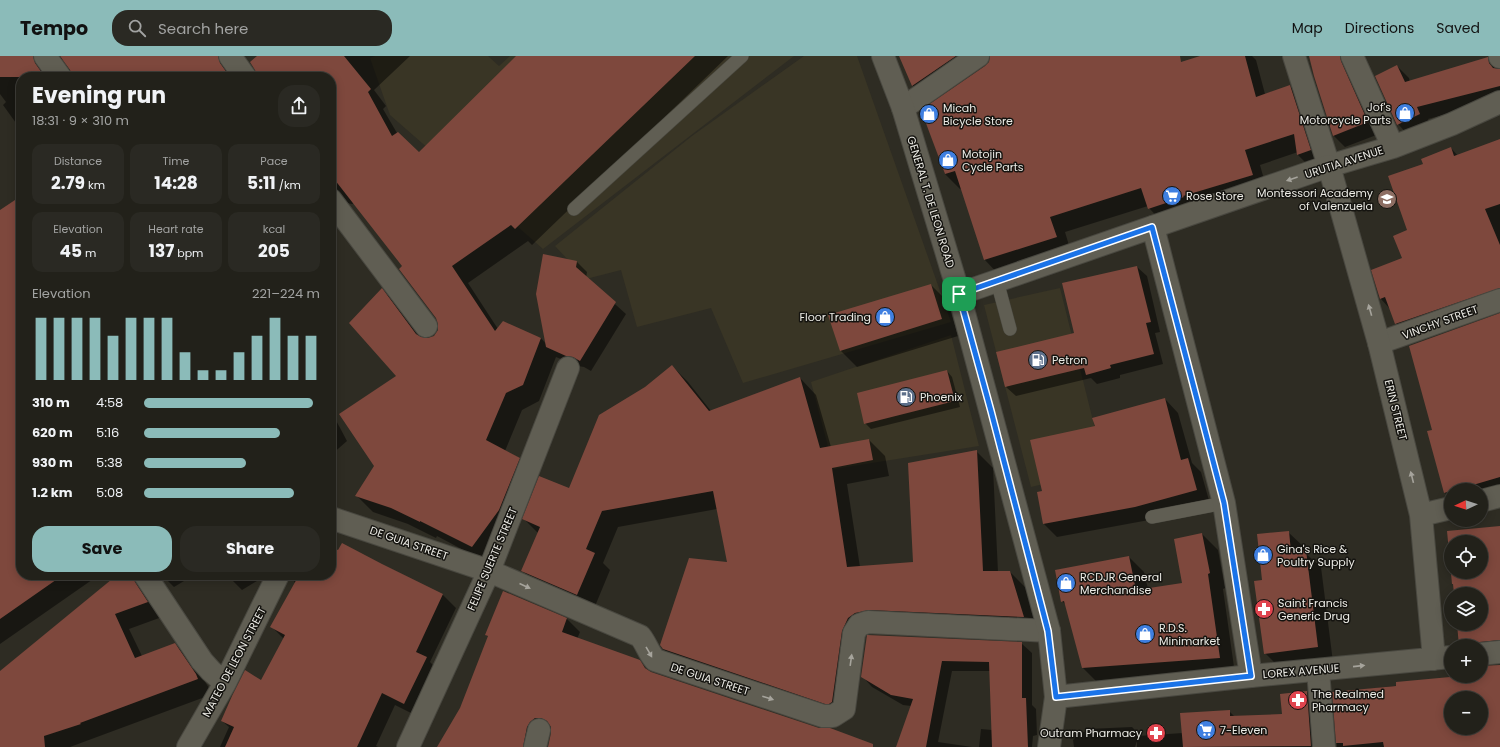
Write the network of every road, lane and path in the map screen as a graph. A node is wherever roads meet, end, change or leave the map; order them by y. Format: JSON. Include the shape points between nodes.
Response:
{"nodes":[{"id":1,"x":45,"y":56,"type":"edge"},
{"id":2,"x":230,"y":56,"type":"edge"},
{"id":3,"x":742,"y":56,"type":"edge"},
{"id":4,"x":883,"y":56,"type":"edge"},
{"id":5,"x":978,"y":56,"type":"edge"},
{"id":6,"x":1294,"y":56,"type":"edge"},
{"id":7,"x":1352,"y":56,"type":"edge"},
{"id":8,"x":56,"y":72,"type":"edge"},
{"id":9,"x":241,"y":72,"type":"edge"},
{"id":10,"x":1500,"y":102,"type":"edge"},
{"id":11,"x":903,"y":108,"type":"junction"},
{"id":12,"x":1393,"y":147,"type":"junction"},
{"id":13,"x":1329,"y":166,"type":"junction"},
{"id":14,"x":574,"y":209,"type":"dead end"},
{"id":15,"x":336,"y":214,"type":"edge"},
{"id":16,"x":1152,"y":227,"type":"junction"},
{"id":17,"x":997,"y":281,"type":"junction"},
{"id":18,"x":959,"y":294,"type":"junction"},
{"id":19,"x":1500,"y":300,"type":"edge"},
{"id":20,"x":426,"y":326,"type":"dead end"},
{"id":21,"x":1010,"y":329,"type":"dead end"},
{"id":22,"x":1380,"y":343,"type":"junction"},
{"id":23,"x":568,"y":368,"type":"dead end"},
{"id":24,"x":1500,"y":496,"type":"edge"},
{"id":25,"x":1488,"y":499,"type":"edge"},
{"id":26,"x":1224,"y":503,"type":"junction"},
{"id":27,"x":1444,"y":510,"type":"edge"},
{"id":28,"x":1421,"y":515,"type":"junction"},
{"id":29,"x":1152,"y":517,"type":"dead end"},
{"id":30,"x":336,"y":520,"type":"edge"},
{"id":31,"x":489,"y":571,"type":"junction"},
{"id":32,"x":148,"y":580,"type":"edge"},
{"id":33,"x":276,"y":580,"type":"edge"},
{"id":34,"x":1048,"y":631,"type":"junction"},
{"id":35,"x":1500,"y":652,"type":"edge"},
{"id":36,"x":1488,"y":653,"type":"edge"},
{"id":37,"x":1442,"y":658,"type":"edge"},
{"id":38,"x":1318,"y":670,"type":"junction"},
{"id":39,"x":1251,"y":676,"type":"junction"},
{"id":40,"x":225,"y":682,"type":"junction"},
{"id":41,"x":1056,"y":697,"type":"junction"},
{"id":42,"x":188,"y":747,"type":"edge"},
{"id":43,"x":408,"y":747,"type":"edge"},
{"id":44,"x":1049,"y":747,"type":"edge"},
{"id":45,"x":1324,"y":747,"type":"edge"}],
"edges":[{"from":1,"to":8,"type":"street"},
{"from":2,"to":9,"type":"street"},
{"from":3,"to":14,"type":"lane"},
{"from":4,"to":11,"type":"street","name":"GENERAL T. DE LEON ROAD"},
{"from":5,"to":11,"type":"street"},
{"from":6,"to":13,"type":"street","name":"ERIN STREET"},
{"from":7,"to":12,"type":"street"},
{"from":10,"to":12,"type":"street","name":"URUTIA AVENUE"},
{"from":11,"to":18,"type":"street","name":"GENERAL T. DE LEON ROAD"},
{"from":12,"to":13,"type":"street","name":"URUTIA AVENUE"},
{"from":13,"to":16,"type":"street","name":"URUTIA AVENUE","one_way":true},
{"from":22,"to":13,"type":"street","name":"ERIN STREET","one_way":true},
{"from":15,"to":20,"type":"street"},
{"from":16,"to":17,"type":"street","name":"URUTIA AVENUE"},
{"from":16,"to":26,"type":"street"},
{"from":17,"to":18,"type":"street","name":"URUTIA AVENUE"},
{"from":17,"to":21,"type":"lane"},
{"from":18,"to":34,"type":"street","name":"GENERAL T. DE LEON ROAD"},
{"from":19,"to":22,"type":"street","name":"VINCHY STREET"},
{"from":28,"to":22,"type":"street","name":"ERIN STREET","one_way":true},
{"from":23,"to":31,"type":"street","name":"FELIPE SUERTE STREET"},
{"from":24,"to":25,"type":"street"},
{"from":26,"to":29,"type":"lane"},
{"from":26,"to":39,"type":"street"},
{"from":27,"to":28,"type":"street"},
{"from":28,"to":37,"type":"street","name":"ERIN STREET"},
{"from":30,"to":31,"type":"street","name":"DE GUIA STREET"},
{"from":31,"to":34,"type":"street","name":"DE GUIA STREET","one_way":true,"via":[[640,636],[655,660],[823,716],[833,716],[844,709],[854,633],[859,625],[868,622]]},
{"from":31,"to":43,"type":"street","name":"FELIPE SUERTE STREET"},
{"from":32,"to":40,"type":"street","via":[[202,661]]},
{"from":33,"to":40,"type":"street","name":"MATEO DE LEON STREET"},
{"from":34,"to":41,"type":"street","name":"GENERAL T. DE LEON ROAD"},
{"from":35,"to":36,"type":"street"},
{"from":38,"to":37,"type":"street","name":"LOREX AVENUE","one_way":true},
{"from":38,"to":39,"type":"street","name":"LOREX AVENUE"},
{"from":38,"to":45,"type":"street"},
{"from":39,"to":41,"type":"street","name":"LOREX AVENUE"},
{"from":40,"to":42,"type":"street","name":"MATEO DE LEON STREET"},
{"from":41,"to":44,"type":"street","name":"GENERAL T. DE LEON ROAD"}]}
